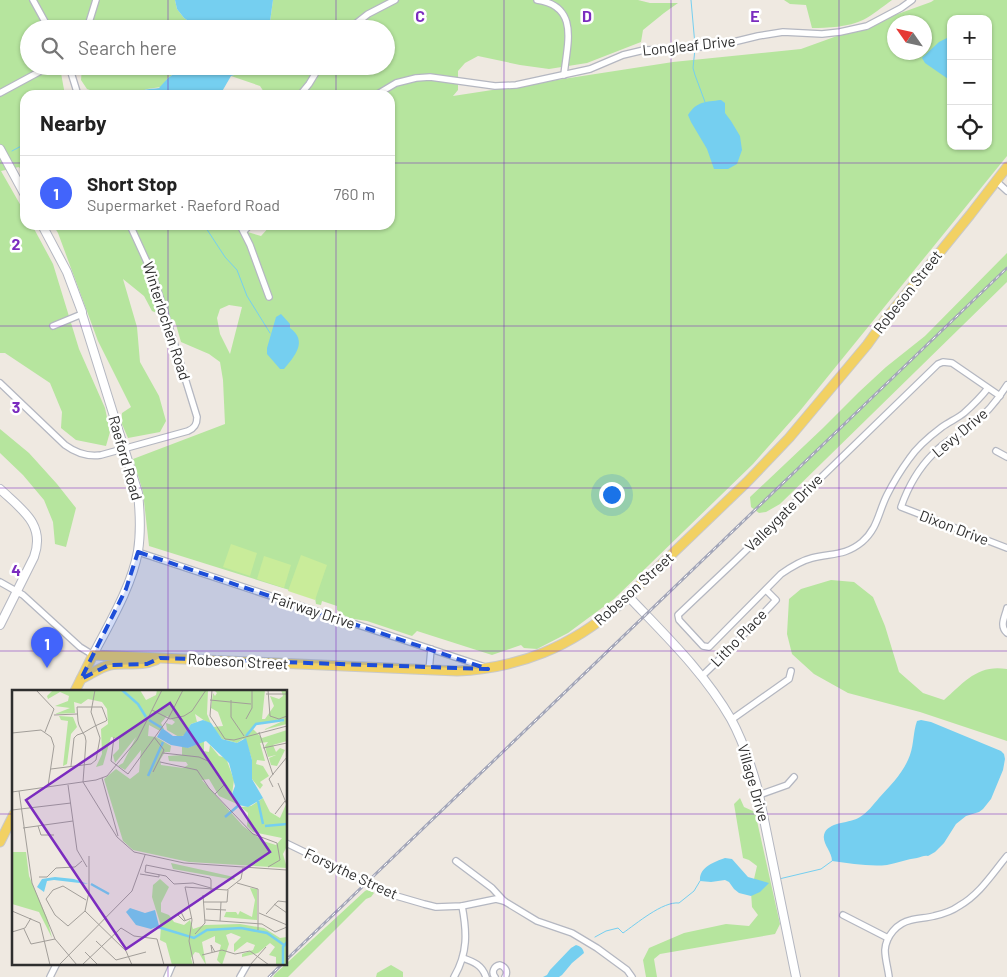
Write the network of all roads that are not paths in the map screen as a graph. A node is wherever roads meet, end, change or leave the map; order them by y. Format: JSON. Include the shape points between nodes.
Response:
{"nodes":[{"id":1,"x":33,"y":0,"type":"edge"},
{"id":2,"x":96,"y":0,"type":"edge"},
{"id":3,"x":395,"y":0,"type":"edge"},
{"id":4,"x":537,"y":0,"type":"edge"},
{"id":5,"x":912,"y":0,"type":"edge"},
{"id":6,"x":44,"y":20,"type":"edge"},
{"id":7,"x":90,"y":20,"type":"edge"},
{"id":8,"x":360,"y":20,"type":"edge"},
{"id":9,"x":34,"y":75,"type":"edge"},
{"id":10,"x":72,"y":75,"type":"edge"},
{"id":11,"x":314,"y":75,"type":"edge"},
{"id":12,"x":564,"y":75,"type":"junction"},
{"id":13,"x":76,"y":90,"type":"edge"},
{"id":14,"x":304,"y":90,"type":"edge"},
{"id":15,"x":384,"y":90,"type":"edge"},
{"id":16,"x":0,"y":94,"type":"edge"},
{"id":17,"x":0,"y":150,"type":"edge"},
{"id":18,"x":1007,"y":167,"type":"edge"},
{"id":19,"x":996,"y":181,"type":"junction"},
{"id":20,"x":20,"y":186,"type":"edge"},
{"id":21,"x":1007,"y":191,"type":"edge"},
{"id":22,"x":45,"y":230,"type":"edge"},
{"id":23,"x":132,"y":230,"type":"edge"},
{"id":24,"x":244,"y":231,"type":"edge"},
{"id":25,"x":269,"y":297,"type":"dead end"},
{"id":26,"x":82,"y":314,"type":"junction"},
{"id":27,"x":52,"y":326,"type":"dead end"},
{"id":28,"x":0,"y":383,"type":"edge"},
{"id":29,"x":1007,"y":386,"type":"edge"},
{"id":30,"x":988,"y":388,"type":"junction"},
{"id":31,"x":1000,"y":396,"type":"junction"},
{"id":32,"x":124,"y":449,"type":"junction"},
{"id":33,"x":996,"y":451,"type":"dead end"},
{"id":34,"x":1007,"y":457,"type":"edge"},
{"id":35,"x":0,"y":489,"type":"edge"},
{"id":36,"x":901,"y":507,"type":"joint"},
{"id":37,"x":1007,"y":548,"type":"edge"},
{"id":38,"x":138,"y":552,"type":"junction"},
{"id":39,"x":0,"y":582,"type":"edge"},
{"id":40,"x":766,"y":590,"type":"junction"},
{"id":41,"x":17,"y":591,"type":"junction"},
{"id":42,"x":628,"y":596,"type":"junction"},
{"id":43,"x":1007,"y":608,"type":"edge"},
{"id":44,"x":0,"y":625,"type":"edge"},
{"id":45,"x":1007,"y":633,"type":"edge"},
{"id":46,"x":431,"y":650,"type":"junction"},
{"id":47,"x":93,"y":655,"type":"junction"},
{"id":48,"x":160,"y":658,"type":"junction"},
{"id":49,"x":488,"y":668,"type":"junction"},
{"id":50,"x":429,"y":671,"type":"junction"},
{"id":51,"x":791,"y":671,"type":"dead end"},
{"id":52,"x":702,"y":676,"type":"junction"},
{"id":53,"x":81,"y":680,"type":"junction"},
{"id":54,"x":76,"y":690,"type":"edge"},
{"id":55,"x":731,"y":720,"type":"junction"},
{"id":56,"x":794,"y":777,"type":"dead end"},
{"id":57,"x":759,"y":795,"type":"junction"},
{"id":58,"x":12,"y":817,"type":"edge"},
{"id":59,"x":3,"y":828,"type":"edge"},
{"id":60,"x":0,"y":842,"type":"edge"},
{"id":61,"x":288,"y":844,"type":"edge"},
{"id":62,"x":1007,"y":856,"type":"edge"},
{"id":63,"x":456,"y":861,"type":"dead end"},
{"id":64,"x":504,"y":901,"type":"junction"},
{"id":65,"x":462,"y":906,"type":"junction"},
{"id":66,"x":842,"y":915,"type":"dead end"},
{"id":67,"x":888,"y":938,"type":"junction"},
{"id":68,"x":463,"y":958,"type":"junction"},
{"id":69,"x":56,"y":964,"type":"edge"},
{"id":70,"x":172,"y":964,"type":"edge"},
{"id":71,"x":247,"y":964,"type":"edge"},
{"id":72,"x":494,"y":975,"type":"edge"},
{"id":73,"x":485,"y":976,"type":"edge"},
{"id":74,"x":50,"y":977,"type":"edge"},
{"id":75,"x":166,"y":977,"type":"edge"},
{"id":76,"x":240,"y":977,"type":"edge"},
{"id":77,"x":454,"y":977,"type":"edge"},
{"id":78,"x":504,"y":977,"type":"edge"},
{"id":79,"x":632,"y":977,"type":"edge"},
{"id":80,"x":796,"y":977,"type":"edge"},
{"id":81,"x":889,"y":977,"type":"edge"}],
"edges":[{"from":1,"to":6,"type":"street"},
{"from":2,"to":7,"type":"street"},
{"from":3,"to":8,"type":"street"},
{"from":4,"to":12,"type":"street","via":[[557,8],[567,22],[569,32]]},
{"from":5,"to":12,"type":"street","name":"Longleaf Drive","via":[[867,26],[840,32],[783,32],[721,45],[644,50]]},
{"from":9,"to":16,"type":"street"},
{"from":10,"to":13,"type":"street"},
{"from":11,"to":14,"type":"street"},
{"from":12,"to":15,"type":"street","name":"Longleaf Drive","via":[[506,86],[416,78]]},
{"from":17,"to":20,"type":"main road"},
{"from":18,"to":19,"type":"main road","name":"Robeson Street"},
{"from":19,"to":21,"type":"street"},
{"from":19,"to":42,"type":"main road","name":"Robeson Street","via":[[789,438]]},
{"from":22,"to":26,"type":"main road","name":"Raeford Road"},
{"from":23,"to":32,"type":"street","name":"Winterlochen Road","via":[[152,273],[197,416],[192,430]]},
{"from":24,"to":25,"type":"street"},
{"from":26,"to":27,"type":"street"},
{"from":26,"to":32,"type":"main road","name":"Raeford Road"},
{"from":28,"to":32,"type":"street","via":[[71,449],[94,456]]},
{"from":29,"to":31,"type":"street","name":"Levy Drive"},
{"from":30,"to":31,"type":"street","name":"Valleygate Drive"},
{"from":30,"to":40,"type":"street","name":"Valleygate Drive","via":[[963,414],[941,428],[910,457],[886,496],[871,532],[863,541],[841,554],[810,558],[793,565]]},
{"from":30,"to":40,"type":"street","name":"Valleygate Drive","via":[[952,363],[938,364],[678,615],[678,620],[703,646],[709,647]]},
{"from":31,"to":36,"type":"street","name":"Levy Drive","via":[[972,425],[934,453],[916,476]]},
{"from":32,"to":38,"type":"main road","name":"Raeford Road","via":[[138,493]]},
{"from":33,"to":34,"type":"street"},
{"from":35,"to":41,"type":"main road","via":[[29,517],[38,536],[36,550]]},
{"from":36,"to":37,"type":"street","name":"Dixon Drive"},
{"from":38,"to":46,"type":"street","name":"Fairway Drive"},
{"from":38,"to":47,"type":"main road","name":"Raeford Road","via":[[126,589]]},
{"from":39,"to":41,"type":"street"},
{"from":40,"to":52,"type":"street","name":"Litho Place","via":[[776,600]]},
{"from":41,"to":44,"type":"main road"},
{"from":41,"to":47,"type":"street"},
{"from":42,"to":49,"type":"main road","name":"Robeson Street","via":[[593,626],[561,645],[528,659]]},
{"from":42,"to":52,"type":"main road","name":"Village Drive"},
{"from":43,"to":45,"type":"street","via":[[1002,625]]},
{"from":46,"to":49,"type":"street","name":"Fairway Drive"},
{"from":46,"to":50,"type":"street"},
{"from":47,"to":48,"type":"main road","name":"Robeson Street"},
{"from":47,"to":53,"type":"main road","name":"Raeford Road"},
{"from":48,"to":50,"type":"main road","name":"Robeson Street"},
{"from":48,"to":53,"type":"main road","via":[[147,664],[109,665]]},
{"from":49,"to":50,"type":"main road","name":"Robeson Street"},
{"from":51,"to":55,"type":"street","via":[[789,679]]},
{"from":52,"to":55,"type":"main road","name":"Village Drive"},
{"from":53,"to":54,"type":"main road","name":"Raeford Road"},
{"from":55,"to":57,"type":"main road","name":"Village Drive","via":[[746,752]]},
{"from":56,"to":57,"type":"street","via":[[787,784]]},
{"from":57,"to":80,"type":"main road","name":"Village Drive"},
{"from":58,"to":59,"type":"main road"},
{"from":59,"to":60,"type":"main road"},
{"from":61,"to":65,"type":"street","name":"Forsythe Street","via":[[393,895],[436,907]]},
{"from":62,"to":67,"type":"street","via":[[984,886],[958,907],[903,922]]},
{"from":63,"to":64,"type":"street"},
{"from":64,"to":65,"type":"street","name":"Forsythe Street","via":[[496,899]]},
{"from":64,"to":79,"type":"street","via":[[537,921],[572,934],[597,948]]},
{"from":65,"to":68,"type":"street","via":[[466,933]]},
{"from":66,"to":67,"type":"street"},
{"from":67,"to":81,"type":"street","via":[[885,952]]},
{"from":68,"to":73,"type":"street","via":[[482,968]]},
{"from":68,"to":77,"type":"street"},
{"from":69,"to":74,"type":"street"},
{"from":70,"to":75,"type":"street"},
{"from":71,"to":76,"type":"street"},
{"from":72,"to":73,"type":"street"},
{"from":72,"to":78,"type":"street","via":[[495,967],[500,965],[506,970]]}]}
